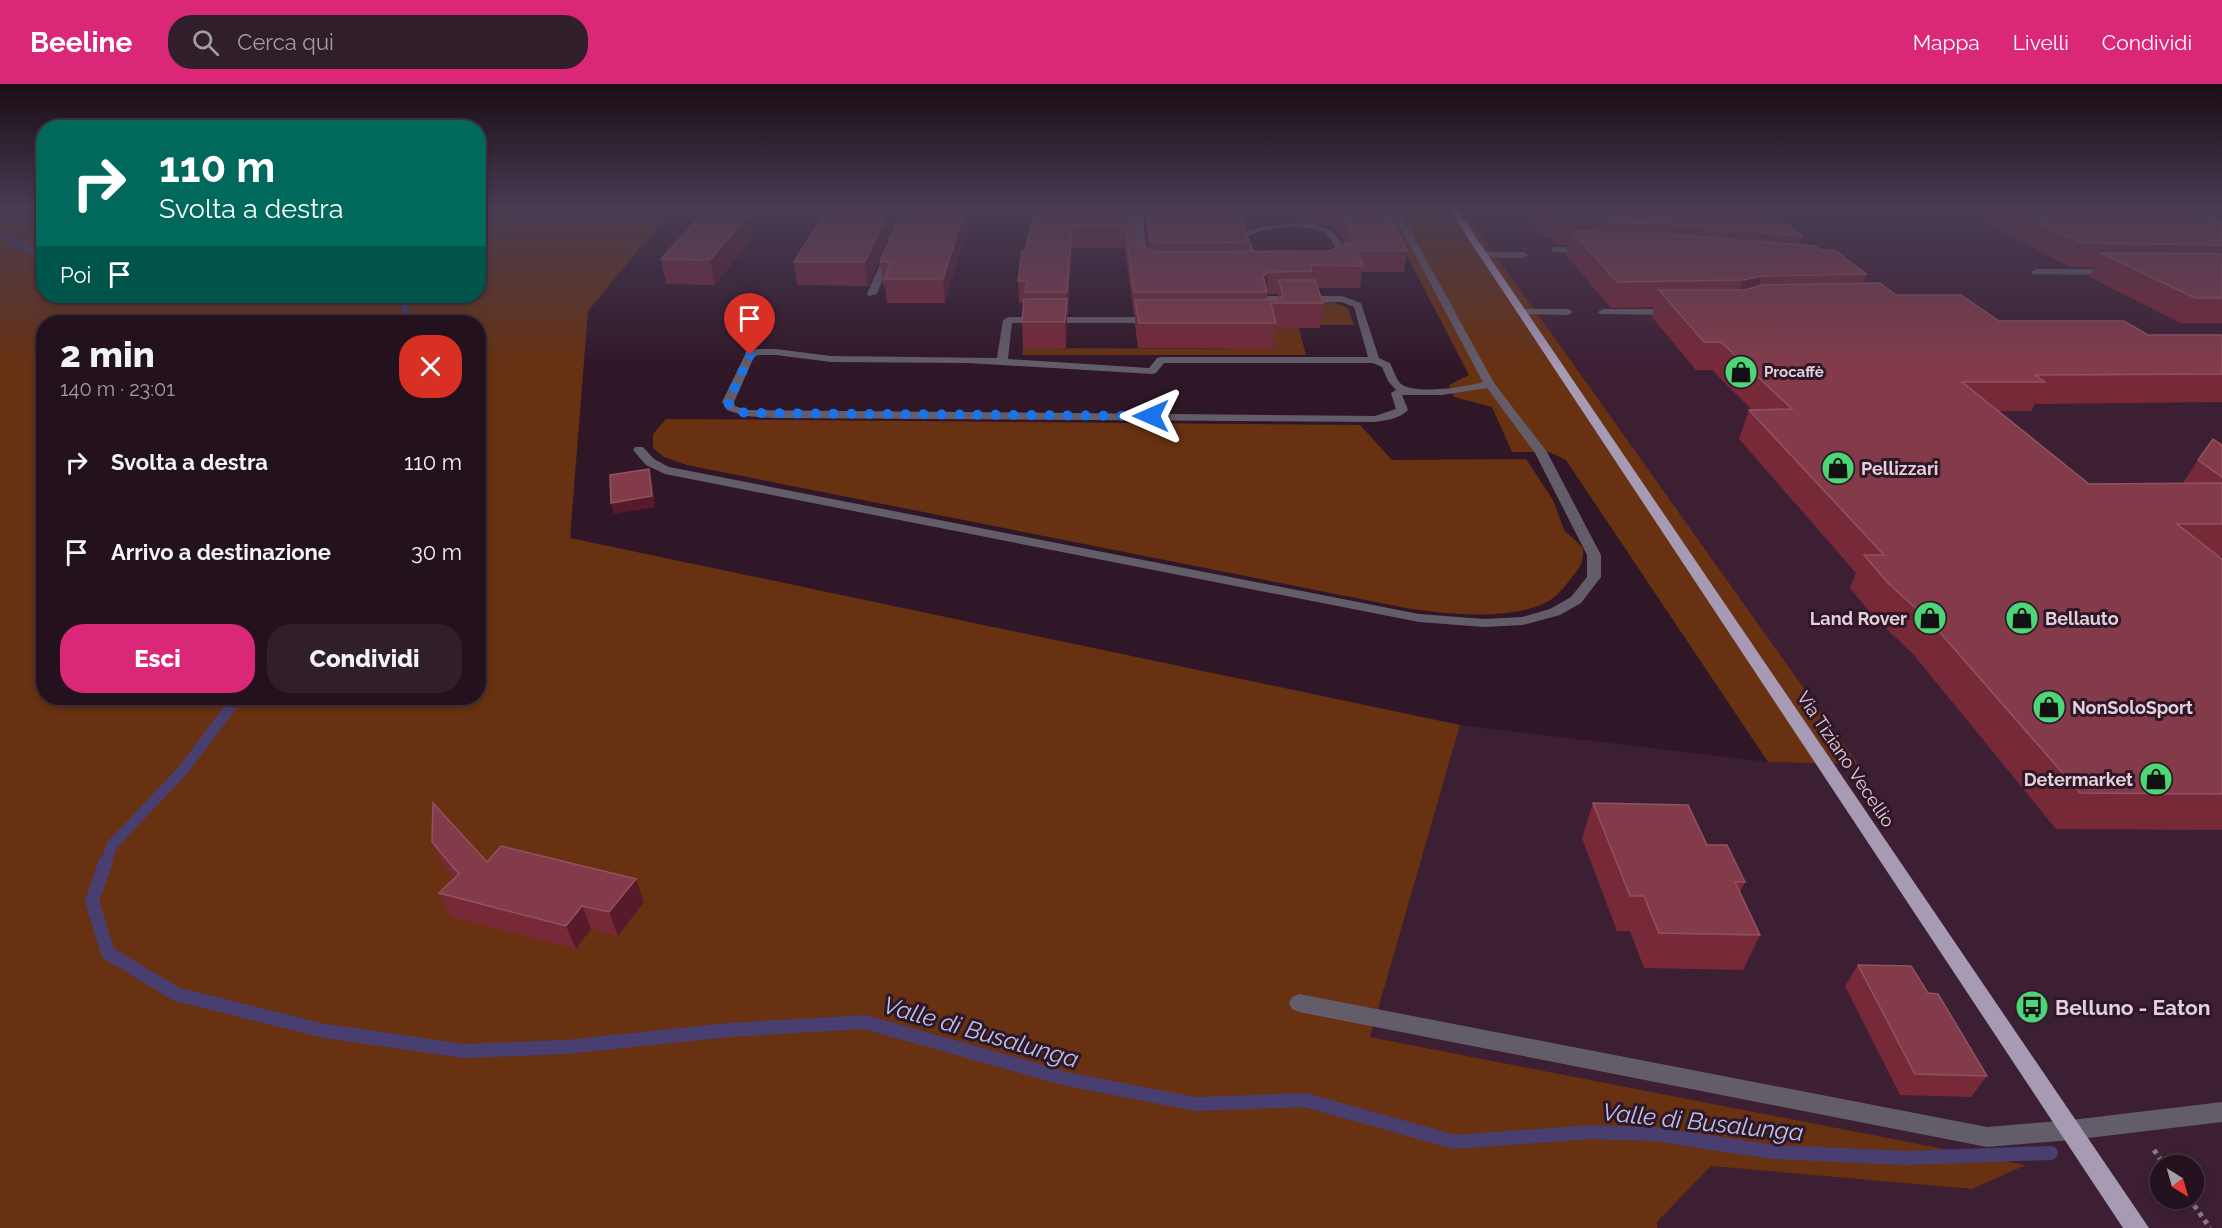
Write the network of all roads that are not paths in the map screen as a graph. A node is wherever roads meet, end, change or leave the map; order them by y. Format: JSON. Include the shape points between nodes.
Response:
{"nodes":[{"id":1,"x":885,"y":261,"type":"edge"},
{"id":2,"x":1144,"y":261,"type":"edge"},
{"id":3,"x":1251,"y":261,"type":"edge"},
{"id":4,"x":1346,"y":261,"type":"edge"},
{"id":5,"x":1423,"y":261,"type":"edge"},
{"id":6,"x":1487,"y":261,"type":"edge"},
{"id":7,"x":1332,"y":267,"type":"edge"},
{"id":8,"x":1150,"y":268,"type":"edge"},
{"id":9,"x":1268,"y":269,"type":"edge"},
{"id":10,"x":2036,"y":272,"type":"dead end"},
{"id":11,"x":2118,"y":272,"type":"edge"},
{"id":12,"x":872,"y":294,"type":"dead end"},
{"id":13,"x":1687,"y":311,"type":"edge"},
{"id":14,"x":1522,"y":312,"type":"junction"},
{"id":15,"x":1568,"y":312,"type":"dead end"},
{"id":16,"x":1603,"y":312,"type":"dead end"},
{"id":17,"x":1170,"y":320,"type":"edge"},
{"id":18,"x":1263,"y":320,"type":"edge"},
{"id":19,"x":1374,"y":360,"type":"junction"},
{"id":20,"x":1002,"y":362,"type":"junction"},
{"id":21,"x":1489,"y":384,"type":"junction"},
{"id":22,"x":1408,"y":391,"type":"junction"},
{"id":23,"x":639,"y":450,"type":"dead end"},
{"id":24,"x":1299,"y":1004,"type":"dead end"},
{"id":25,"x":2222,"y":1112,"type":"edge"},
{"id":26,"x":2071,"y":1130,"type":"junction"},
{"id":27,"x":2137,"y":1228,"type":"edge"}],
"edges":[{"from":1,"to":12,"type":"street"},
{"from":2,"to":8,"type":"street"},
{"from":3,"to":9,"type":"street","via":[[1253,269]]},
{"from":4,"to":7,"type":"street"},
{"from":5,"to":21,"type":"street"},
{"from":6,"to":14,"type":"main road","name":"Via Tiziano Vecellio"},
{"from":10,"to":11,"type":"street"},
{"from":13,"to":16,"type":"street"},
{"from":14,"to":15,"type":"street"},
{"from":14,"to":26,"type":"main road","name":"Via Tiziano Vecellio"},
{"from":17,"to":20,"type":"street","via":[[1008,321]]},
{"from":18,"to":19,"type":"street","via":[[1274,320],[1268,299],[1352,302],[1358,305]]},
{"from":19,"to":20,"type":"street","via":[[1161,360],[1152,371]]},
{"from":19,"to":22,"type":"street","via":[[1386,365],[1397,386]]},
{"from":20,"to":22,"type":"street","via":[[830,359],[756,351],[750,355],[728,402],[731,408],[745,413],[775,414],[1376,418],[1402,411],[1396,393]]},
{"from":21,"to":22,"type":"street","via":[[1460,391]]},
{"from":21,"to":23,"type":"street","via":[[1541,452],[1594,555],[1594,577],[1576,600],[1555,612],[1522,621],[1484,623],[1407,616],[665,470]]},
{"from":24,"to":26,"type":"street","via":[[1987,1137]]},
{"from":25,"to":26,"type":"street"},
{"from":26,"to":27,"type":"main road","name":"Via Tiziano Vecellio"}]}
